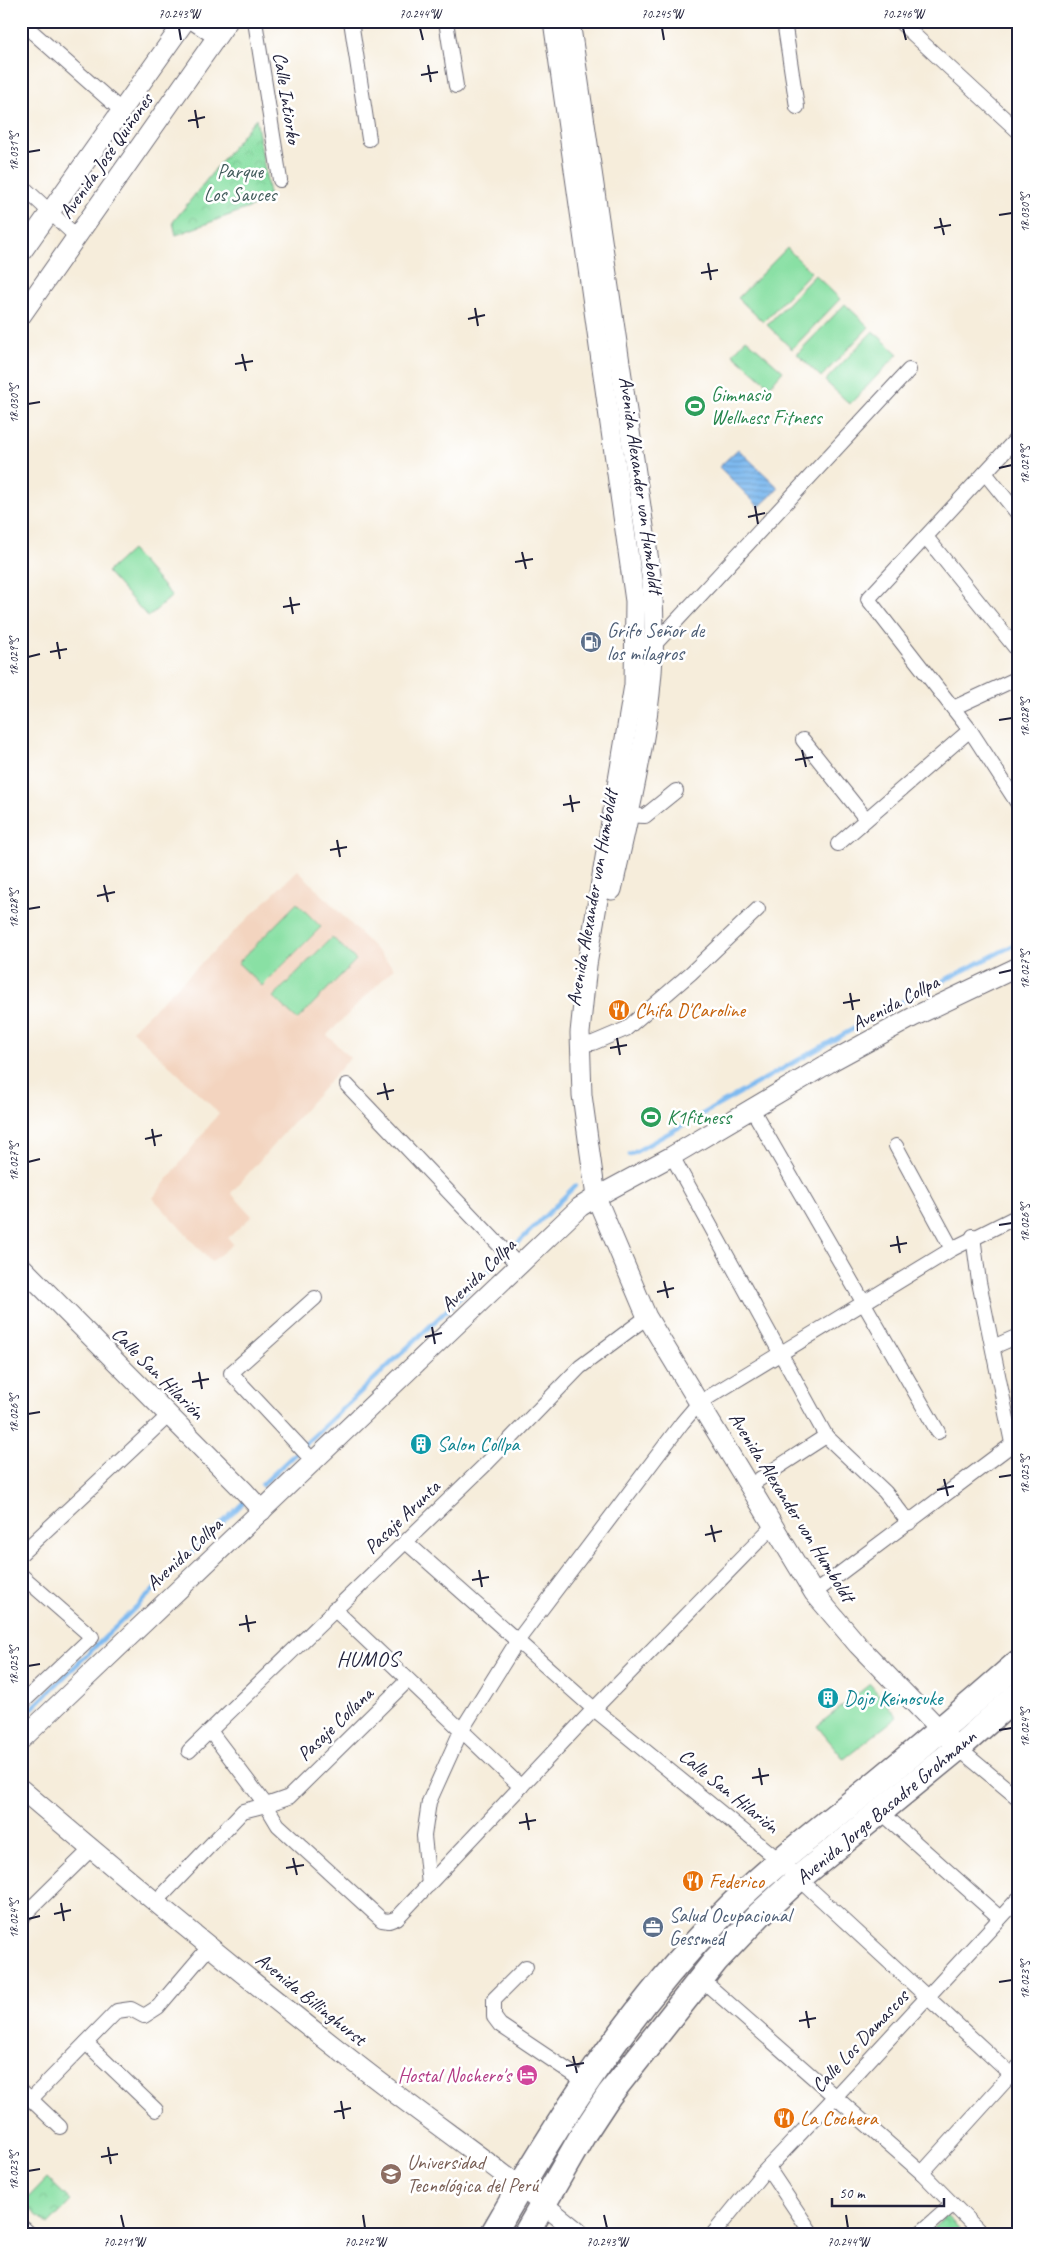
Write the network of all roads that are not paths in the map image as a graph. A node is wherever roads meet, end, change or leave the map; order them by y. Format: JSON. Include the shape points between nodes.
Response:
{"nodes":[{"id":1,"x":185,"y":21,"type":"edge"},
{"id":2,"x":190,"y":21,"type":"edge"},
{"id":3,"x":228,"y":21,"type":"edge"},
{"id":4,"x":255,"y":21,"type":"edge"},
{"id":5,"x":351,"y":21,"type":"edge"},
{"id":6,"x":446,"y":21,"type":"edge"},
{"id":7,"x":553,"y":21,"type":"edge"},
{"id":8,"x":570,"y":21,"type":"edge"},
{"id":9,"x":784,"y":21,"type":"edge"},
{"id":10,"x":899,"y":21,"type":"edge"},
{"id":11,"x":21,"y":22,"type":"edge"},
{"id":12,"x":216,"y":38,"type":"junction"},
{"id":13,"x":456,"y":86,"type":"dead end"},
{"id":14,"x":797,"y":107,"type":"dead end"},
{"id":15,"x":123,"y":112,"type":"junction"},
{"id":16,"x":1018,"y":131,"type":"edge"},
{"id":17,"x":369,"y":139,"type":"dead end"},
{"id":18,"x":280,"y":180,"type":"dead end"},
{"id":19,"x":21,"y":185,"type":"edge"},
{"id":20,"x":51,"y":212,"type":"junction"},
{"id":21,"x":77,"y":237,"type":"junction"},
{"id":22,"x":21,"y":253,"type":"edge"},
{"id":23,"x":602,"y":303,"type":"junction"},
{"id":24,"x":21,"y":316,"type":"edge"},
{"id":25,"x":909,"y":370,"type":"dead end"},
{"id":26,"x":1018,"y":437,"type":"edge"},
{"id":27,"x":985,"y":473,"type":"junction"},
{"id":28,"x":1018,"y":514,"type":"edge"},
{"id":29,"x":926,"y":537,"type":"junction"},
{"id":30,"x":645,"y":645,"type":"junction"},
{"id":31,"x":1018,"y":652,"type":"edge"},
{"id":32,"x":1018,"y":678,"type":"edge"},
{"id":33,"x":953,"y":708,"type":"junction"},
{"id":34,"x":970,"y":730,"type":"junction"},
{"id":35,"x":803,"y":740,"type":"dead end"},
{"id":36,"x":1012,"y":784,"type":"edge"},
{"id":37,"x":676,"y":791,"type":"dead end"},
{"id":38,"x":1018,"y":804,"type":"edge"},
{"id":39,"x":621,"y":815,"type":"junction"},
{"id":40,"x":866,"y":819,"type":"junction"},
{"id":41,"x":838,"y":844,"type":"dead end"},
{"id":42,"x":758,"y":909,"type":"dead end"},
{"id":43,"x":1018,"y":967,"type":"edge"},
{"id":44,"x":586,"y":1043,"type":"junction"},
{"id":45,"x":347,"y":1085,"type":"dead end"},
{"id":46,"x":752,"y":1109,"type":"junction"},
{"id":47,"x":896,"y":1146,"type":"dead end"},
{"id":48,"x":672,"y":1156,"type":"junction"},
{"id":49,"x":601,"y":1194,"type":"junction"},
{"id":50,"x":1018,"y":1216,"type":"edge"},
{"id":51,"x":974,"y":1236,"type":"junction"},
{"id":52,"x":952,"y":1249,"type":"junction"},
{"id":53,"x":21,"y":1266,"type":"edge"},
{"id":54,"x":520,"y":1266,"type":"junction"},
{"id":55,"x":315,"y":1298,"type":"dead end"},
{"id":56,"x":863,"y":1303,"type":"junction"},
{"id":57,"x":647,"y":1317,"type":"junction"},
{"id":58,"x":1018,"y":1336,"type":"edge"},
{"id":59,"x":993,"y":1347,"type":"junction"},
{"id":60,"x":781,"y":1353,"type":"junction"},
{"id":61,"x":700,"y":1403,"type":"junction"},
{"id":62,"x":168,"y":1416,"type":"junction"},
{"id":63,"x":938,"y":1432,"type":"dead end"},
{"id":64,"x":826,"y":1436,"type":"junction"},
{"id":65,"x":1015,"y":1442,"type":"edge"},
{"id":66,"x":314,"y":1462,"type":"junction"},
{"id":67,"x":750,"y":1486,"type":"junction"},
{"id":68,"x":262,"y":1512,"type":"junction"},
{"id":69,"x":909,"y":1523,"type":"junction"},
{"id":70,"x":773,"y":1526,"type":"junction"},
{"id":71,"x":406,"y":1542,"type":"junction"},
{"id":72,"x":21,"y":1554,"type":"edge"},
{"id":73,"x":21,"y":1575,"type":"edge"},
{"id":74,"x":814,"y":1593,"type":"junction"},
{"id":75,"x":334,"y":1609,"type":"junction"},
{"id":76,"x":518,"y":1640,"type":"junction"},
{"id":77,"x":1018,"y":1663,"type":"edge"},
{"id":78,"x":408,"y":1680,"type":"junction"},
{"id":79,"x":1018,"y":1695,"type":"edge"},
{"id":80,"x":21,"y":1704,"type":"edge"},
{"id":81,"x":594,"y":1709,"type":"junction"},
{"id":82,"x":210,"y":1731,"type":"junction"},
{"id":83,"x":461,"y":1731,"type":"junction"},
{"id":84,"x":941,"y":1731,"type":"junction"},
{"id":85,"x":21,"y":1740,"type":"edge"},
{"id":86,"x":958,"y":1748,"type":"junction"},
{"id":87,"x":189,"y":1751,"type":"dead end"},
{"id":88,"x":521,"y":1787,"type":"junction"},
{"id":89,"x":21,"y":1789,"type":"edge"},
{"id":90,"x":1018,"y":1798,"type":"edge"},
{"id":91,"x":266,"y":1804,"type":"junction"},
{"id":92,"x":881,"y":1812,"type":"junction"},
{"id":93,"x":91,"y":1849,"type":"junction"},
{"id":94,"x":780,"y":1861,"type":"junction"},
{"id":95,"x":799,"y":1878,"type":"junction"},
{"id":96,"x":428,"y":1885,"type":"junction"},
{"id":97,"x":1018,"y":1899,"type":"edge"},
{"id":98,"x":156,"y":1902,"type":"junction"},
{"id":99,"x":21,"y":1918,"type":"edge"},
{"id":100,"x":1000,"y":1918,"type":"junction"},
{"id":101,"x":210,"y":1946,"type":"junction"},
{"id":102,"x":526,"y":1967,"type":"dead end"},
{"id":103,"x":701,"y":1979,"type":"junction"},
{"id":104,"x":928,"y":1996,"type":"junction"},
{"id":105,"x":86,"y":2043,"type":"junction"},
{"id":106,"x":1015,"y":2074,"type":"edge"},
{"id":107,"x":585,"y":2082,"type":"junction"},
{"id":108,"x":26,"y":2095,"type":"edge"},
{"id":109,"x":834,"y":2098,"type":"junction"},
{"id":110,"x":156,"y":2110,"type":"dead end"},
{"id":111,"x":60,"y":2126,"type":"dead end"},
{"id":112,"x":768,"y":2168,"type":"junction"},
{"id":113,"x":922,"y":2173,"type":"junction"},
{"id":114,"x":519,"y":2187,"type":"junction"},
{"id":115,"x":544,"y":2203,"type":"junction"},
{"id":116,"x":952,"y":2205,"type":"junction"},
{"id":117,"x":21,"y":2226,"type":"edge"},
{"id":118,"x":30,"y":2234,"type":"edge"},
{"id":119,"x":493,"y":2234,"type":"edge"},
{"id":120,"x":526,"y":2234,"type":"edge"},
{"id":121,"x":580,"y":2234,"type":"edge"},
{"id":122,"x":713,"y":2234,"type":"edge"},
{"id":123,"x":812,"y":2234,"type":"edge"},
{"id":124,"x":919,"y":2234,"type":"edge"},
{"id":125,"x":982,"y":2234,"type":"edge"}],
"edges":[{"from":1,"to":15,"type":"main road","name":"Avenida José Quiñones"},
{"from":2,"to":12,"type":"street"},
{"from":3,"to":12,"type":"main road","name":"Avenida José Quiñones"},
{"from":4,"to":18,"type":"street","name":"Calle Intiorko"},
{"from":5,"to":17,"type":"street"},
{"from":6,"to":13,"type":"street"},
{"from":7,"to":23,"type":"main road","name":"Avenida Alexander von Humboldt"},
{"from":8,"to":23,"type":"main road","name":"Avenida Alexander von Humboldt"},
{"from":9,"to":14,"type":"street"},
{"from":10,"to":16,"type":"street"},
{"from":11,"to":15,"type":"street"},
{"from":12,"to":21,"type":"main road","name":"Avenida José Quiñones"},
{"from":15,"to":20,"type":"main road","name":"Avenida José Quiñones"},
{"from":19,"to":20,"type":"street"},
{"from":20,"to":21,"type":"street"},
{"from":20,"to":22,"type":"main road","name":"Avenida José Quiñones"},
{"from":21,"to":24,"type":"main road","name":"Avenida José Quiñones"},
{"from":23,"to":30,"type":"main road","name":"Avenida Alexander von Humboldt","via":[[635,600]]},
{"from":25,"to":30,"type":"street"},
{"from":26,"to":27,"type":"street"},
{"from":27,"to":28,"type":"street"},
{"from":27,"to":29,"type":"street"},
{"from":29,"to":31,"type":"street"},
{"from":29,"to":33,"type":"street","via":[[868,599]]},
{"from":30,"to":39,"type":"main road","name":"Avenida Alexander von Humboldt","via":[[632,700]]},
{"from":32,"to":33,"type":"street"},
{"from":33,"to":34,"type":"street"},
{"from":34,"to":36,"type":"street"},
{"from":34,"to":40,"type":"street"},
{"from":35,"to":40,"type":"street"},
{"from":36,"to":38,"type":"street"},
{"from":37,"to":39,"type":"street","via":[[645,816]]},
{"from":39,"to":44,"type":"main road","name":"Avenida Alexander von Humboldt","via":[[587,965]]},
{"from":40,"to":41,"type":"street"},
{"from":42,"to":44,"type":"street","via":[[626,1028]]},
{"from":43,"to":46,"type":"main road","name":"Avenida Collpa","via":[[906,1021]]},
{"from":44,"to":49,"type":"main road","name":"Avenida Alexander von Humboldt","via":[[582,1095]]},
{"from":45,"to":54,"type":"street"},
{"from":46,"to":48,"type":"main road","name":"Avenida Collpa"},
{"from":46,"to":56,"type":"street"},
{"from":47,"to":52,"type":"street"},
{"from":48,"to":49,"type":"main road","name":"Avenida Collpa"},
{"from":48,"to":60,"type":"street"},
{"from":49,"to":54,"type":"main road","name":"Avenida Collpa","via":[[580,1207]]},
{"from":49,"to":57,"type":"main road","name":"Avenida Alexander von Humboldt","via":[[618,1248]]},
{"from":50,"to":51,"type":"street"},
{"from":51,"to":52,"type":"street"},
{"from":51,"to":59,"type":"street","via":[[979,1282]]},
{"from":52,"to":56,"type":"street"},
{"from":53,"to":62,"type":"main road","name":"Calle San Hilarión"},
{"from":54,"to":66,"type":"main road","name":"Avenida Collpa"},
{"from":55,"to":66,"type":"street","via":[[231,1373]]},
{"from":56,"to":60,"type":"street"},
{"from":56,"to":63,"type":"street"},
{"from":57,"to":61,"type":"main road","name":"Avenida Alexander von Humboldt"},
{"from":57,"to":71,"type":"street","name":"Pasaje Arunta","via":[[580,1367]]},
{"from":58,"to":59,"type":"street"},
{"from":59,"to":65,"type":"street"},
{"from":60,"to":61,"type":"street"},
{"from":60,"to":64,"type":"street"},
{"from":61,"to":67,"type":"main road","name":"Avenida Alexander von Humboldt"},
{"from":61,"to":76,"type":"street","via":[[656,1454]]},
{"from":62,"to":68,"type":"main road","name":"Calle San Hilarión"},
{"from":62,"to":72,"type":"street"},
{"from":64,"to":67,"type":"street"},
{"from":64,"to":69,"type":"street","via":[[885,1492]]},
{"from":65,"to":69,"type":"street"},
{"from":66,"to":68,"type":"main road","name":"Avenida Collpa"},
{"from":67,"to":70,"type":"main road","name":"Avenida Alexander von Humboldt"},
{"from":68,"to":85,"type":"main road","name":"Avenida Collpa"},
{"from":69,"to":74,"type":"street"},
{"from":70,"to":74,"type":"main road","name":"Avenida Alexander von Humboldt"},
{"from":70,"to":81,"type":"street"},
{"from":71,"to":75,"type":"street","name":"Pasaje Arunta"},
{"from":71,"to":76,"type":"street","name":"Calle San Hilarión"},
{"from":73,"to":80,"type":"street","via":[[92,1637]]},
{"from":74,"to":84,"type":"main road","name":"Avenida Alexander von Humboldt","via":[[858,1645]]},
{"from":75,"to":78,"type":"street"},
{"from":75,"to":82,"type":"street","name":"Pasaje Arunta"},
{"from":76,"to":81,"type":"street","name":"Calle San Hilarión"},
{"from":76,"to":83,"type":"street"},
{"from":77,"to":84,"type":"highway","name":"Avenida Jorge Basadre Grohmann"},
{"from":78,"to":83,"type":"street"},
{"from":78,"to":91,"type":"street","name":"Pasaje Collana","via":[[289,1797]]},
{"from":79,"to":86,"type":"highway","name":"Avenida Jorge Basadre Grohmann"},
{"from":81,"to":88,"type":"street"},
{"from":81,"to":94,"type":"street","name":"Calle San Hilarión"},
{"from":82,"to":87,"type":"street","name":"Pasaje Arunta"},
{"from":82,"to":91,"type":"street"},
{"from":83,"to":88,"type":"street"},
{"from":83,"to":96,"type":"street","via":[[429,1802],[424,1836]]},
{"from":84,"to":86,"type":"main road","name":"Avenida Alexander von Humboldt"},
{"from":84,"to":94,"type":"highway","name":"Avenida Jorge Basadre Grohmann"},
{"from":86,"to":90,"type":"street","name":"Avenida Alexander von Humboldt"},
{"from":86,"to":92,"type":"highway","name":"Avenida Jorge Basadre Grohmann"},
{"from":88,"to":96,"type":"street"},
{"from":89,"to":93,"type":"main road","name":"Avenida Billinghurst"},
{"from":91,"to":96,"type":"street","via":[[278,1825],[382,1920],[398,1918]]},
{"from":91,"to":98,"type":"street","via":[[243,1812]]},
{"from":92,"to":95,"type":"highway","name":"Avenida Jorge Basadre Grohmann"},
{"from":92,"to":100,"type":"street"},
{"from":93,"to":98,"type":"main road","name":"Avenida Billinghurst"},
{"from":93,"to":99,"type":"street"},
{"from":94,"to":95,"type":"street","name":"Calle San Hilarión"},
{"from":94,"to":107,"type":"highway","name":"Avenida Jorge Basadre Grohmann","via":[[671,1969]]},
{"from":95,"to":103,"type":"highway","name":"Avenida Jorge Basadre Grohmann","via":[[754,1920]]},
{"from":95,"to":104,"type":"street","name":"Calle San Hilarión"},
{"from":97,"to":100,"type":"street","name":"Calle Los Damascos"},
{"from":98,"to":101,"type":"main road","name":"Avenida Billinghurst"},
{"from":100,"to":104,"type":"street","name":"Calle Los Damascos"},
{"from":101,"to":105,"type":"street","via":[[158,2007],[144,2016],[131,2009],[117,2011]]},
{"from":101,"to":114,"type":"main road","name":"Avenida Billinghurst","via":[[355,2063]]},
{"from":102,"to":107,"type":"street","via":[[494,1999],[494,2017],[500,2025]]},
{"from":103,"to":109,"type":"street"},
{"from":103,"to":115,"type":"highway","name":"Avenida Jorge Basadre Grohmann","via":[[609,2096]]},
{"from":104,"to":106,"type":"street","name":"Calle San Hilarión"},
{"from":104,"to":109,"type":"street","name":"Calle Los Damascos"},
{"from":105,"to":108,"type":"street"},
{"from":105,"to":110,"type":"street"},
{"from":106,"to":113,"type":"street"},
{"from":107,"to":114,"type":"highway","name":"Avenida Jorge Basadre Grohmann"},
{"from":108,"to":111,"type":"street"},
{"from":109,"to":112,"type":"street","name":"Calle Los Damascos"},
{"from":109,"to":113,"type":"street"},
{"from":112,"to":122,"type":"street","name":"Calle Los Damascos"},
{"from":112,"to":123,"type":"street"},
{"from":113,"to":116,"type":"street"},
{"from":114,"to":115,"type":"main road","name":"Avenida Billinghurst"},
{"from":114,"to":119,"type":"highway","name":"Avenida Jorge Basadre Grohmann"},
{"from":115,"to":120,"type":"highway","name":"Avenida Jorge Basadre Grohmann"},
{"from":115,"to":121,"type":"main road","name":"Avenida Billinghurst"},
{"from":116,"to":124,"type":"street"},
{"from":116,"to":125,"type":"street"},
{"from":117,"to":118,"type":"street"}]}
